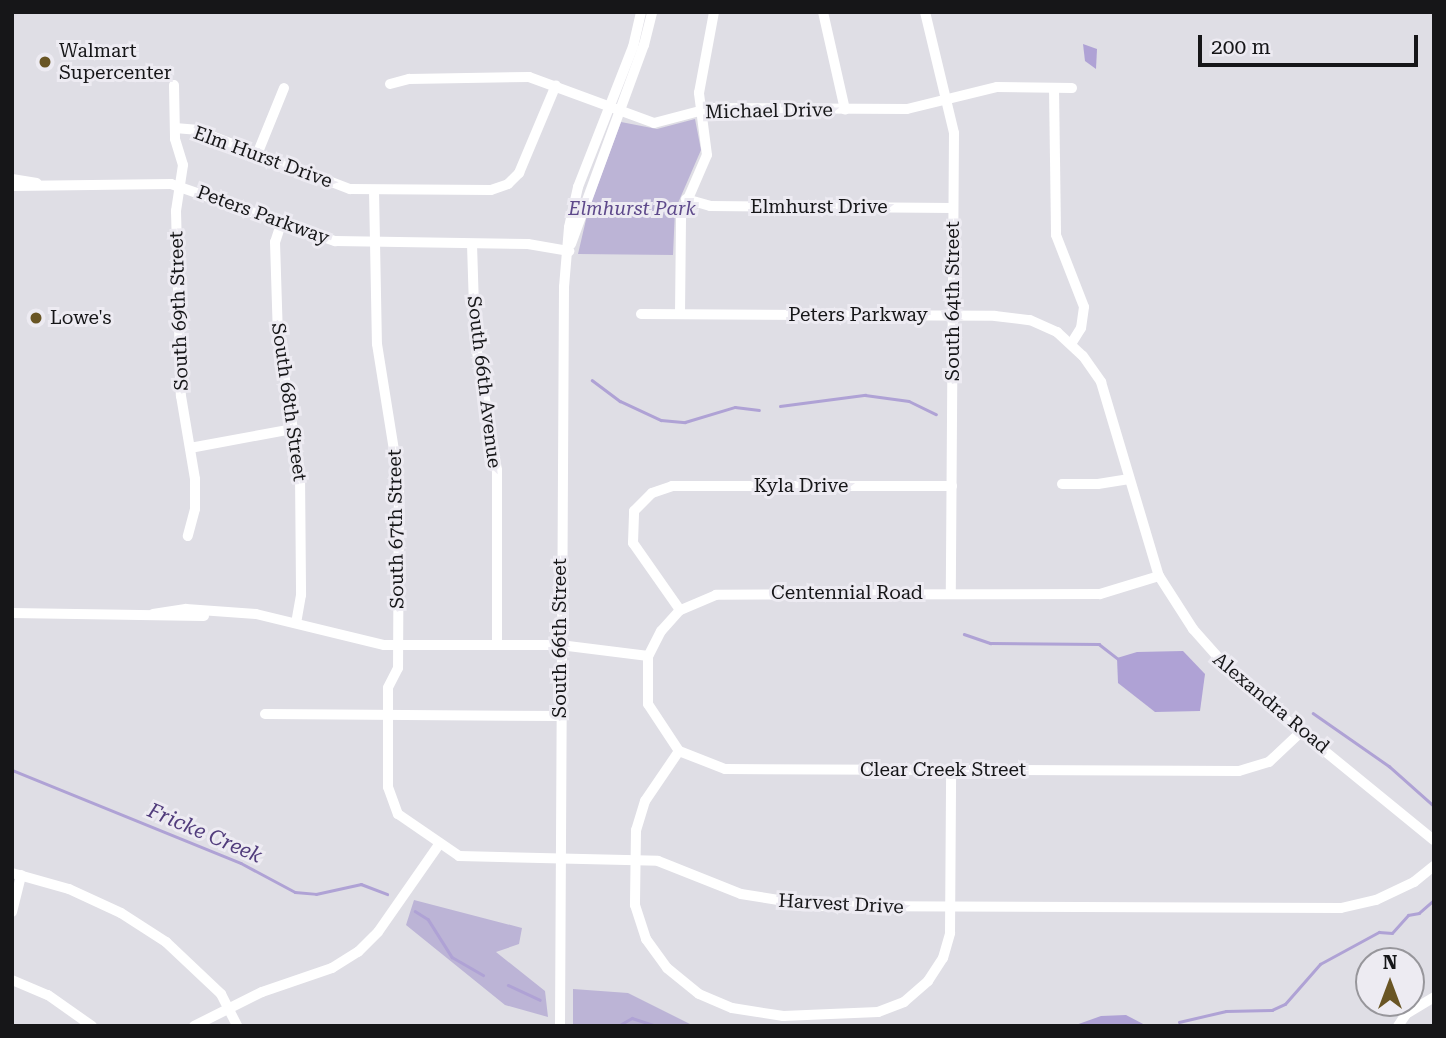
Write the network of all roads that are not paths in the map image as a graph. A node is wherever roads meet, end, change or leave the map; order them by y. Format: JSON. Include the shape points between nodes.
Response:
{"nodes":[{"id":1,"x":641,"y":12,"type":"edge"},
{"id":2,"x":652,"y":12,"type":"edge"},
{"id":3,"x":714,"y":12,"type":"edge"},
{"id":4,"x":823,"y":12,"type":"edge"},
{"id":5,"x":925,"y":12,"type":"edge"},
{"id":6,"x":390,"y":84,"type":"dead end"},
{"id":7,"x":174,"y":85,"type":"dead end"},
{"id":8,"x":556,"y":85,"type":"junction"},
{"id":9,"x":284,"y":88,"type":"dead end"},
{"id":10,"x":1054,"y":88,"type":"junction"},
{"id":11,"x":1072,"y":88,"type":"dead end"},
{"id":12,"x":948,"y":100,"type":"junction"},
{"id":13,"x":613,"y":109,"type":"junction"},
{"id":14,"x":701,"y":110,"type":"junction"},
{"id":15,"x":845,"y":110,"type":"junction"},
{"id":16,"x":175,"y":128,"type":"junction"},
{"id":17,"x":258,"y":152,"type":"junction"},
{"id":18,"x":12,"y":179,"type":"edge"},
{"id":19,"x":41,"y":184,"type":"junction"},
{"id":20,"x":12,"y":186,"type":"edge"},
{"id":21,"x":180,"y":186,"type":"junction"},
{"id":22,"x":374,"y":190,"type":"junction"},
{"id":23,"x":686,"y":199,"type":"junction"},
{"id":24,"x":953,"y":208,"type":"junction"},
{"id":25,"x":281,"y":224,"type":"junction"},
{"id":26,"x":374,"y":243,"type":"junction"},
{"id":27,"x":472,"y":244,"type":"junction"},
{"id":28,"x":569,"y":251,"type":"junction"},
{"id":29,"x":641,"y":314,"type":"dead end"},
{"id":30,"x":680,"y":314,"type":"junction"},
{"id":31,"x":953,"y":315,"type":"junction"},
{"id":32,"x":1071,"y":344,"type":"junction"},
{"id":33,"x":293,"y":429,"type":"junction"},
{"id":34,"x":190,"y":448,"type":"junction"},
{"id":35,"x":1128,"y":479,"type":"junction"},
{"id":36,"x":1062,"y":484,"type":"dead end"},
{"id":37,"x":952,"y":486,"type":"junction"},
{"id":38,"x":188,"y":536,"type":"dead end"},
{"id":39,"x":1159,"y":576,"type":"junction"},
{"id":40,"x":951,"y":594,"type":"junction"},
{"id":41,"x":681,"y":610,"type":"junction"},
{"id":42,"x":12,"y":613,"type":"edge"},
{"id":43,"x":296,"y":622,"type":"junction"},
{"id":44,"x":398,"y":645,"type":"junction"},
{"id":45,"x":496,"y":645,"type":"junction"},
{"id":46,"x":560,"y":645,"type":"junction"},
{"id":47,"x":648,"y":656,"type":"junction"},
{"id":48,"x":265,"y":714,"type":"dead end"},
{"id":49,"x":388,"y":715,"type":"junction"},
{"id":50,"x":560,"y":716,"type":"junction"},
{"id":51,"x":1301,"y":731,"type":"junction"},
{"id":52,"x":679,"y":751,"type":"junction"},
{"id":53,"x":951,"y":770,"type":"junction"},
{"id":54,"x":1434,"y":840,"type":"edge"},
{"id":55,"x":440,"y":843,"type":"junction"},
{"id":56,"x":634,"y":859,"type":"junction"},
{"id":57,"x":559,"y":860,"type":"junction"},
{"id":58,"x":1434,"y":866,"type":"edge"},
{"id":59,"x":17,"y":874,"type":"edge"},
{"id":60,"x":952,"y":908,"type":"junction"},
{"id":61,"x":12,"y":912,"type":"edge"},
{"id":62,"x":12,"y":980,"type":"edge"},
{"id":63,"x":1434,"y":997,"type":"edge"},
{"id":64,"x":230,"y":1008,"type":"junction"},
{"id":65,"x":92,"y":1026,"type":"edge"},
{"id":66,"x":194,"y":1026,"type":"edge"},
{"id":67,"x":237,"y":1026,"type":"edge"},
{"id":68,"x":560,"y":1026,"type":"edge"},
{"id":69,"x":1398,"y":1026,"type":"edge"}],
"edges":[{"from":1,"to":13,"type":"street","name":"South 66th Street"},
{"from":2,"to":13,"type":"street","name":"South 66th Street","via":[[644,45]]},
{"from":3,"to":14,"type":"street","via":[[699,93]]},
{"from":4,"to":15,"type":"street"},
{"from":5,"to":12,"type":"street","name":"South 64th Street"},
{"from":6,"to":8,"type":"street","name":"Michael Drive","via":[[513,76]]},
{"from":7,"to":16,"type":"street","name":"South 69th Street"},
{"from":8,"to":13,"type":"street","name":"Michael Drive"},
{"from":8,"to":22,"type":"street","via":[[522,168],[508,184],[491,190]]},
{"from":9,"to":17,"type":"street"},
{"from":10,"to":11,"type":"street","name":"Michael Drive"},
{"from":10,"to":12,"type":"street","name":"Michael Drive","via":[[997,87]]},
{"from":10,"to":32,"type":"street","via":[[1053,212],[1062,256],[1084,307],[1081,328]]},
{"from":12,"to":15,"type":"street","name":"Michael Drive","via":[[907,109]]},
{"from":12,"to":24,"type":"street","name":"South 64th Street","via":[[954,133]]},
{"from":13,"to":14,"type":"street","name":"Michael Drive","via":[[654,123]]},
{"from":13,"to":28,"type":"street","name":"South 66th Street"},
{"from":14,"to":15,"type":"street","name":"Michael Drive"},
{"from":14,"to":23,"type":"street","via":[[707,155]]},
{"from":16,"to":17,"type":"street","name":"Elm Hurst Drive","via":[[197,130]]},
{"from":16,"to":21,"type":"street","name":"South 69th Street","via":[[183,161]]},
{"from":17,"to":22,"type":"street","name":"Elm Hurst Drive","via":[[351,189]]},
{"from":18,"to":19,"type":"street"},
{"from":19,"to":20,"type":"street"},
{"from":19,"to":21,"type":"street","name":"Peters Parkway"},
{"from":21,"to":25,"type":"street","name":"Peters Parkway"},
{"from":21,"to":34,"type":"street","name":"South 69th Street","via":[[176,211],[181,396]]},
{"from":22,"to":26,"type":"street","name":"South 67th Street"},
{"from":23,"to":24,"type":"street","name":"Elmhurst Drive","via":[[710,206]]},
{"from":23,"to":30,"type":"street","via":[[680,223]]},
{"from":24,"to":31,"type":"street","name":"South 64th Street"},
{"from":25,"to":26,"type":"street","name":"Peters Parkway","via":[[335,241]]},
{"from":25,"to":33,"type":"street","name":"South 68th Street","via":[[275,243],[278,337]]},
{"from":26,"to":27,"type":"street","name":"Peters Parkway"},
{"from":26,"to":44,"type":"street","name":"South 67th Street","via":[[377,344],[398,482]]},
{"from":27,"to":28,"type":"street","name":"Peters Parkway","via":[[528,244]]},
{"from":27,"to":45,"type":"street","name":"South 66th Avenue","via":[[475,340],[496,470]]},
{"from":28,"to":46,"type":"street","name":"South 66th Street","via":[[561,359]]},
{"from":29,"to":30,"type":"street","name":"Peters Parkway"},
{"from":30,"to":31,"type":"street","name":"Peters Parkway"},
{"from":31,"to":32,"type":"street","name":"Peters Parkway","via":[[1030,320]]},
{"from":31,"to":37,"type":"street","name":"South 64th Street"},
{"from":32,"to":35,"type":"street","name":"Alexandra Road","via":[[1101,382]]},
{"from":33,"to":34,"type":"street"},
{"from":33,"to":43,"type":"street","name":"South 68th Street","via":[[300,473],[301,595]]},
{"from":34,"to":38,"type":"street","name":"South 69th Street","via":[[195,509]]},
{"from":35,"to":36,"type":"street"},
{"from":35,"to":39,"type":"street","name":"Alexandra Road"},
{"from":37,"to":40,"type":"street","name":"South 64th Street"},
{"from":37,"to":41,"type":"street","name":"Kyla Drive","via":[[672,486],[652,493],[634,511],[633,543]]},
{"from":39,"to":40,"type":"street","name":"Centennial Road","via":[[1100,594]]},
{"from":39,"to":51,"type":"street","name":"Alexandra Road","via":[[1213,655]]},
{"from":40,"to":41,"type":"street","name":"Centennial Road","via":[[734,593],[706,597]]},
{"from":41,"to":47,"type":"street","name":"Centennial Road","via":[[661,631]]},
{"from":42,"to":43,"type":"street","via":[[153,614],[186,609]]},
{"from":43,"to":44,"type":"street","via":[[355,641]]},
{"from":44,"to":45,"type":"street"},
{"from":44,"to":49,"type":"street","name":"South 67th Street"},
{"from":45,"to":46,"type":"street"},
{"from":46,"to":47,"type":"street"},
{"from":46,"to":50,"type":"street","name":"South 66th Street"},
{"from":47,"to":52,"type":"street","via":[[648,704]]},
{"from":48,"to":49,"type":"street"},
{"from":49,"to":50,"type":"street"},
{"from":49,"to":55,"type":"street","name":"South 67th Street","via":[[390,802],[398,814]]},
{"from":50,"to":57,"type":"street","name":"South 66th Street"},
{"from":51,"to":53,"type":"street","name":"Clear Creek Street","via":[[1269,762],[1239,771]]},
{"from":51,"to":54,"type":"street","name":"Alexandra Road"},
{"from":52,"to":53,"type":"street","name":"Clear Creek Street","via":[[724,769]]},
{"from":52,"to":56,"type":"street","via":[[645,801]]},
{"from":53,"to":60,"type":"street"},
{"from":55,"to":57,"type":"street","name":"Harvest Drive","via":[[467,859]]},
{"from":55,"to":64,"type":"street","via":[[378,932],[358,952],[332,968]]},
{"from":56,"to":57,"type":"street","name":"Harvest Drive"},
{"from":56,"to":60,"type":"street","name":"Harvest Drive","via":[[658,861],[741,894],[779,903]]},
{"from":56,"to":60,"type":"street","via":[[635,905],[646,939],[667,968],[699,994],[732,1008],[783,1016],[878,1012],[904,1002],[928,981],[943,958]]},
{"from":57,"to":68,"type":"street","name":"South 66th Street"},
{"from":58,"to":60,"type":"street","name":"Harvest Drive","via":[[1414,882],[1376,900],[1341,908]]},
{"from":59,"to":61,"type":"street"},
{"from":59,"to":64,"type":"street","via":[[69,889],[121,914],[193,966]]},
{"from":62,"to":65,"type":"street","via":[[48,995]]},
{"from":63,"to":69,"type":"street","via":[[1406,1014]]},
{"from":64,"to":66,"type":"street"},
{"from":64,"to":67,"type":"street"}]}
